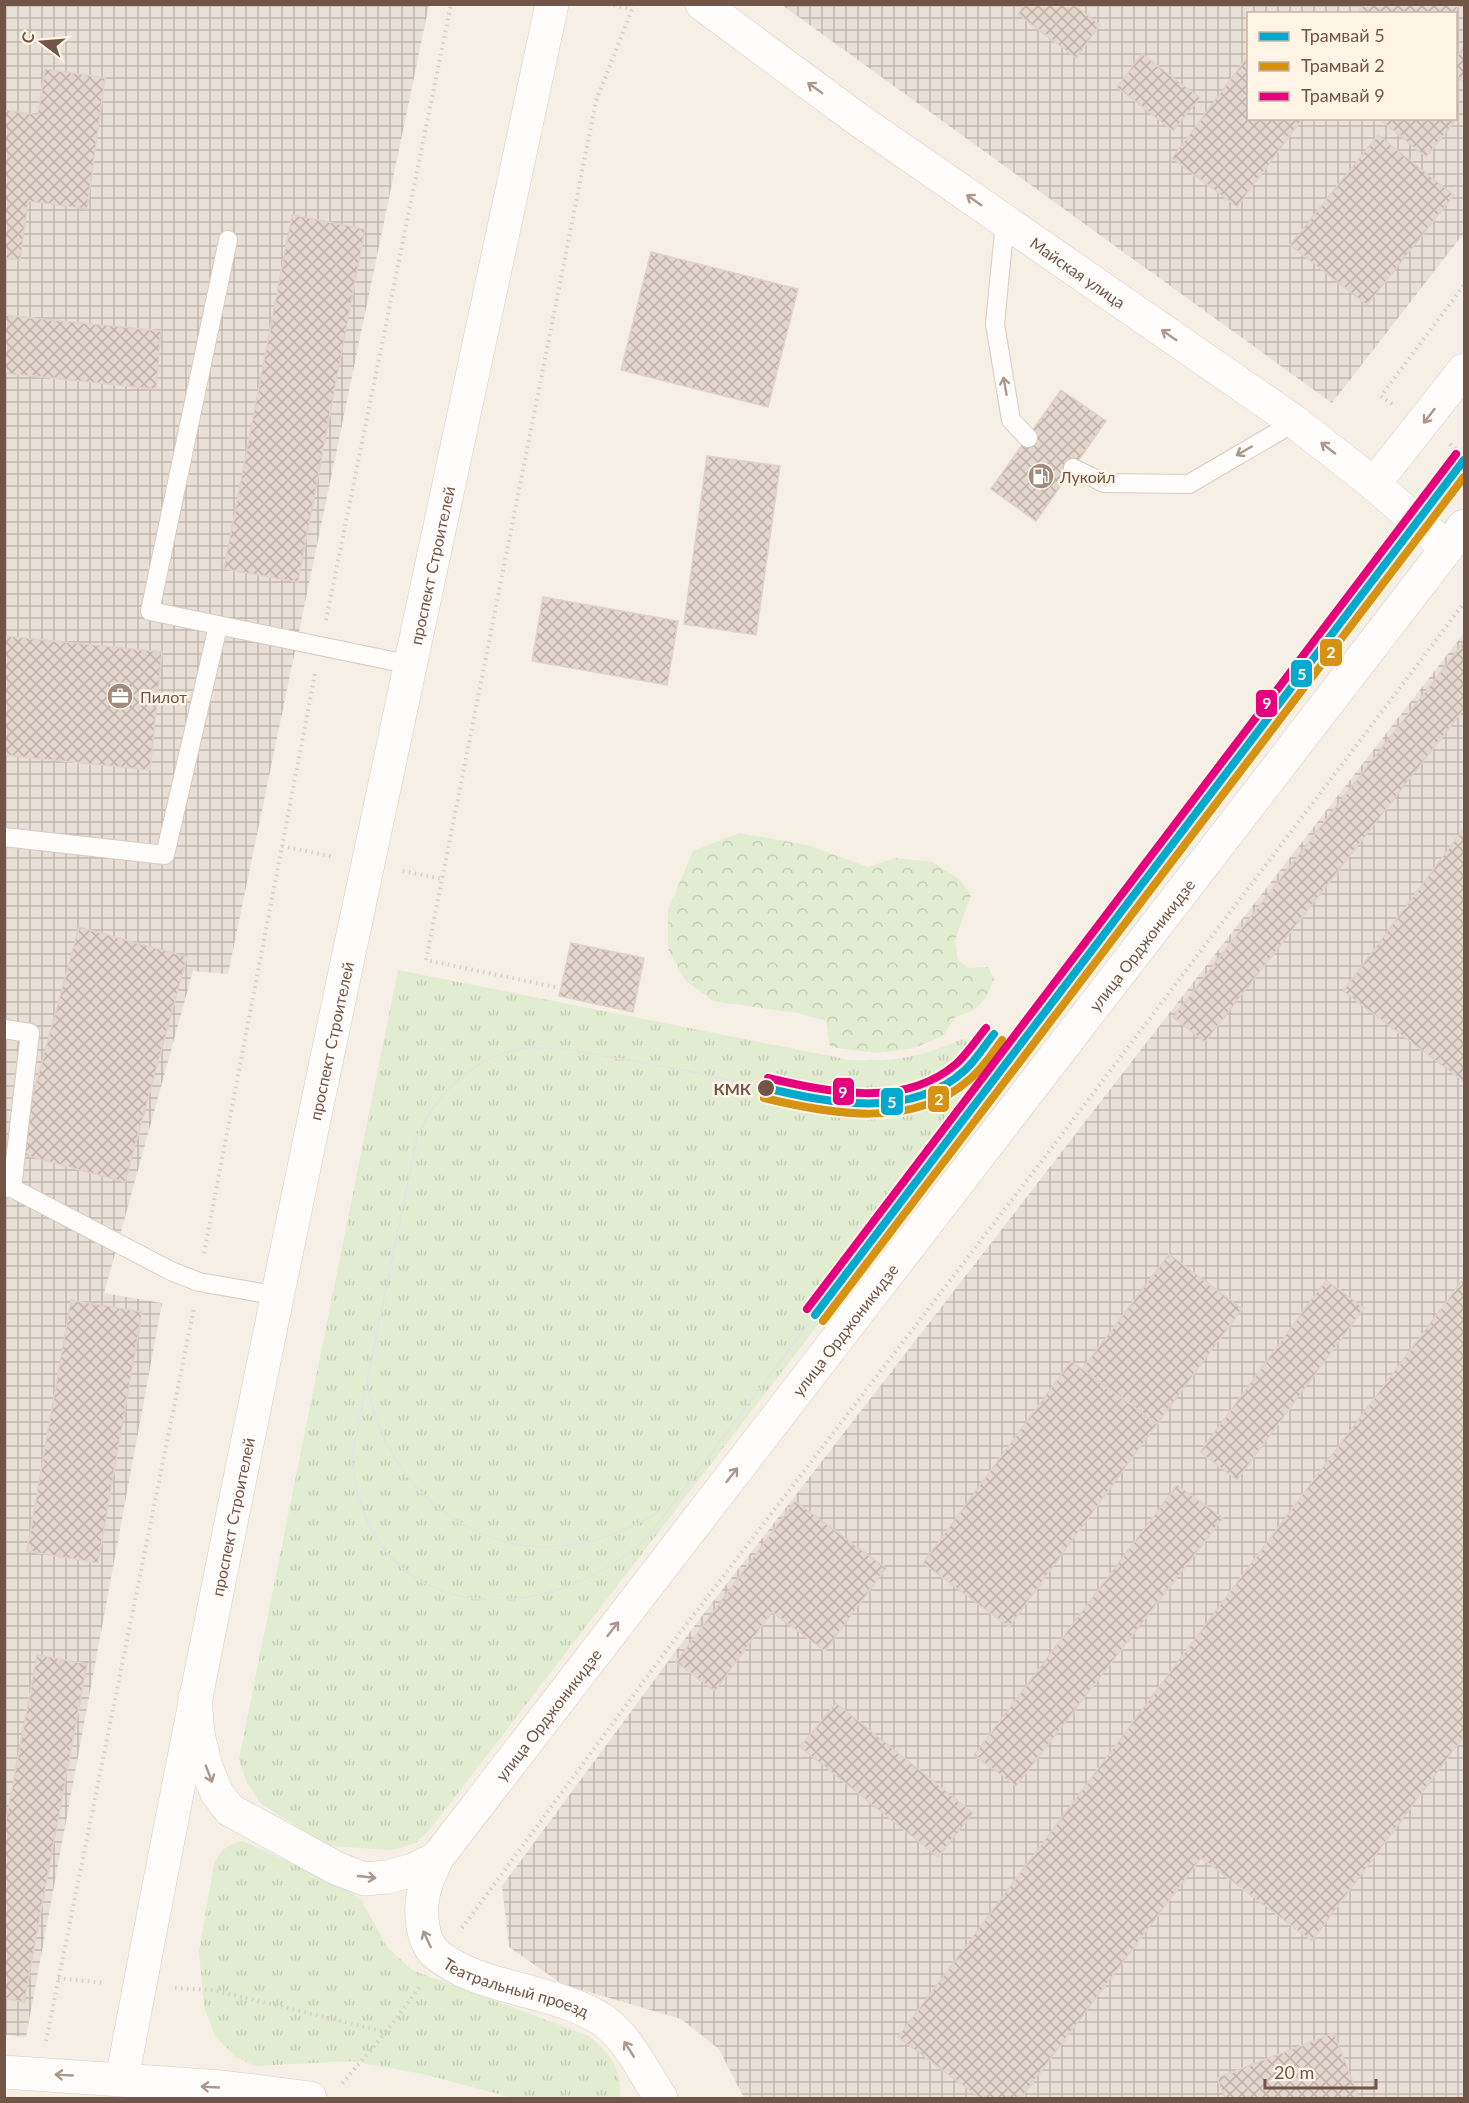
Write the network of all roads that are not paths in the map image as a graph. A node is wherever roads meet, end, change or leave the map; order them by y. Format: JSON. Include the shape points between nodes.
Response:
{"nodes":[{"id":1,"x":552,"y":4,"type":"edge"},
{"id":2,"x":702,"y":4,"type":"edge"},
{"id":3,"x":1005,"y":221,"type":"junction"},
{"id":4,"x":228,"y":240,"type":"dead end"},
{"id":5,"x":1464,"y":370,"type":"edge"},
{"id":6,"x":1295,"y":422,"type":"junction"},
{"id":7,"x":1028,"y":438,"type":"dead end"},
{"id":8,"x":1073,"y":468,"type":"dead end"},
{"id":9,"x":1374,"y":484,"type":"junction"},
{"id":10,"x":1456,"y":537,"type":"edge"},
{"id":11,"x":218,"y":626,"type":"junction"},
{"id":12,"x":412,"y":665,"type":"junction"},
{"id":13,"x":4,"y":837,"type":"edge"},
{"id":14,"x":4,"y":1029,"type":"edge"},
{"id":15,"x":8,"y":1187,"type":"edge"},
{"id":16,"x":279,"y":1296,"type":"junction"},
{"id":17,"x":195,"y":1696,"type":"junction"},
{"id":18,"x":437,"y":1858,"type":"junction"},
{"id":19,"x":4,"y":2072,"type":"edge"},
{"id":20,"x":122,"y":2079,"type":"junction"},
{"id":21,"x":324,"y":2094,"type":"edge"},
{"id":22,"x":661,"y":2098,"type":"edge"}],
"edges":[{"from":1,"to":12,"type":"street","name":"проспект Строителей"},
{"from":3,"to":2,"type":"street","name":"Майская улица","one_way":true,"via":[[856,118]]},
{"from":6,"to":3,"type":"street","name":"Майская улица","one_way":true},
{"from":7,"to":3,"type":"lane","one_way":true,"via":[[1011,420],[995,324]]},
{"from":4,"to":11,"type":"lane","via":[[150,611]]},
{"from":5,"to":9,"type":"street","one_way":true},
{"from":6,"to":8,"type":"lane","one_way":true,"via":[[1189,484],[1104,483]]},
{"from":9,"to":6,"type":"street","name":"Майская улица","one_way":true},
{"from":9,"to":10,"type":"street","name":"Майская улица"},
{"from":18,"to":10,"type":"street","name":"улица Орджоникидзе","one_way":true},
{"from":11,"to":12,"type":"lane"},
{"from":11,"to":13,"type":"lane","via":[[165,855]]},
{"from":12,"to":16,"type":"street","name":"проспект Строителей"},
{"from":14,"to":15,"type":"lane","via":[[30,1033]]},
{"from":15,"to":16,"type":"lane","via":[[171,1271],[199,1282]]},
{"from":16,"to":17,"type":"street","name":"проспект Строителей"},
{"from":17,"to":18,"type":"street","name":"улица Орджоникидзе","one_way":true,"via":[[206,1767],[217,1793],[230,1810],[336,1868],[364,1879],[413,1870]]},
{"from":17,"to":20,"type":"street","name":"проспект Строителей"},
{"from":22,"to":18,"type":"street","name":"Театральный проезд","one_way":true,"via":[[624,2041],[604,2021],[463,1969],[434,1952],[422,1927],[423,1896]]},
{"from":20,"to":19,"type":"street","one_way":true},
{"from":21,"to":20,"type":"street","one_way":true}]}
